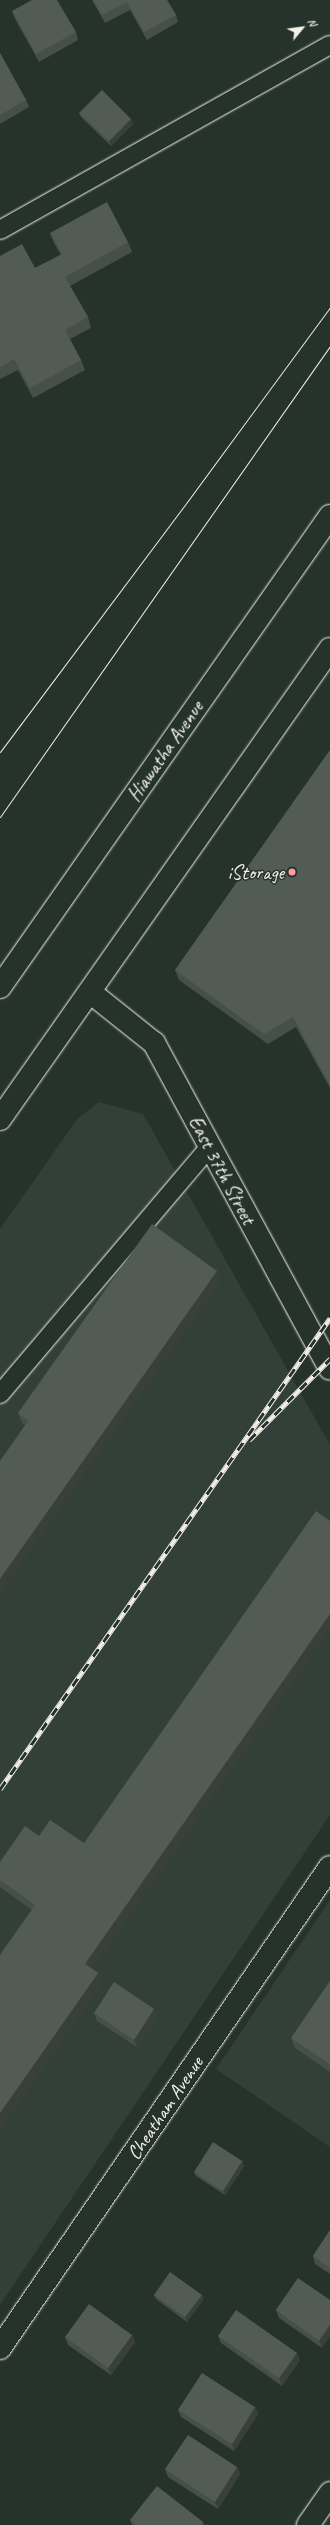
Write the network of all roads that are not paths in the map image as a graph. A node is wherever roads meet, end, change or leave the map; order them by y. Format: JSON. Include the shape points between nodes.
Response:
{"nodes":[{"id":1,"x":330,"y":45,"type":"edge"},
{"id":2,"x":0,"y":230,"type":"edge"},
{"id":3,"x":330,"y":516,"type":"edge"},
{"id":4,"x":330,"y":648,"type":"edge"},
{"id":5,"x":0,"y":987,"type":"edge"},
{"id":6,"x":90,"y":992,"type":"junction"},
{"id":7,"x":0,"y":1119,"type":"edge"},
{"id":8,"x":210,"y":1146,"type":"junction"},
{"id":9,"x":330,"y":1369,"type":"edge"},
{"id":10,"x":0,"y":1394,"type":"edge"},
{"id":11,"x":330,"y":1867,"type":"edge"},
{"id":12,"x":0,"y":2348,"type":"edge"},
{"id":13,"x":330,"y":2493,"type":"edge"},
{"id":14,"x":308,"y":2525,"type":"edge"}],
"edges":[{"from":1,"to":2,"type":"lane"},
{"from":3,"to":5,"type":"main road","name":"Hiawatha Avenue"},
{"from":4,"to":6,"type":"main road"},
{"from":6,"to":7,"type":"main road"},
{"from":6,"to":8,"type":"main road","name":"East 37th Street","via":[[154,1043]]},
{"from":8,"to":9,"type":"main road","name":"East 37th Street"},
{"from":8,"to":10,"type":"lane"},
{"from":11,"to":12,"type":"main road","name":"Cheatham Avenue"},
{"from":13,"to":14,"type":"main road"}]}
